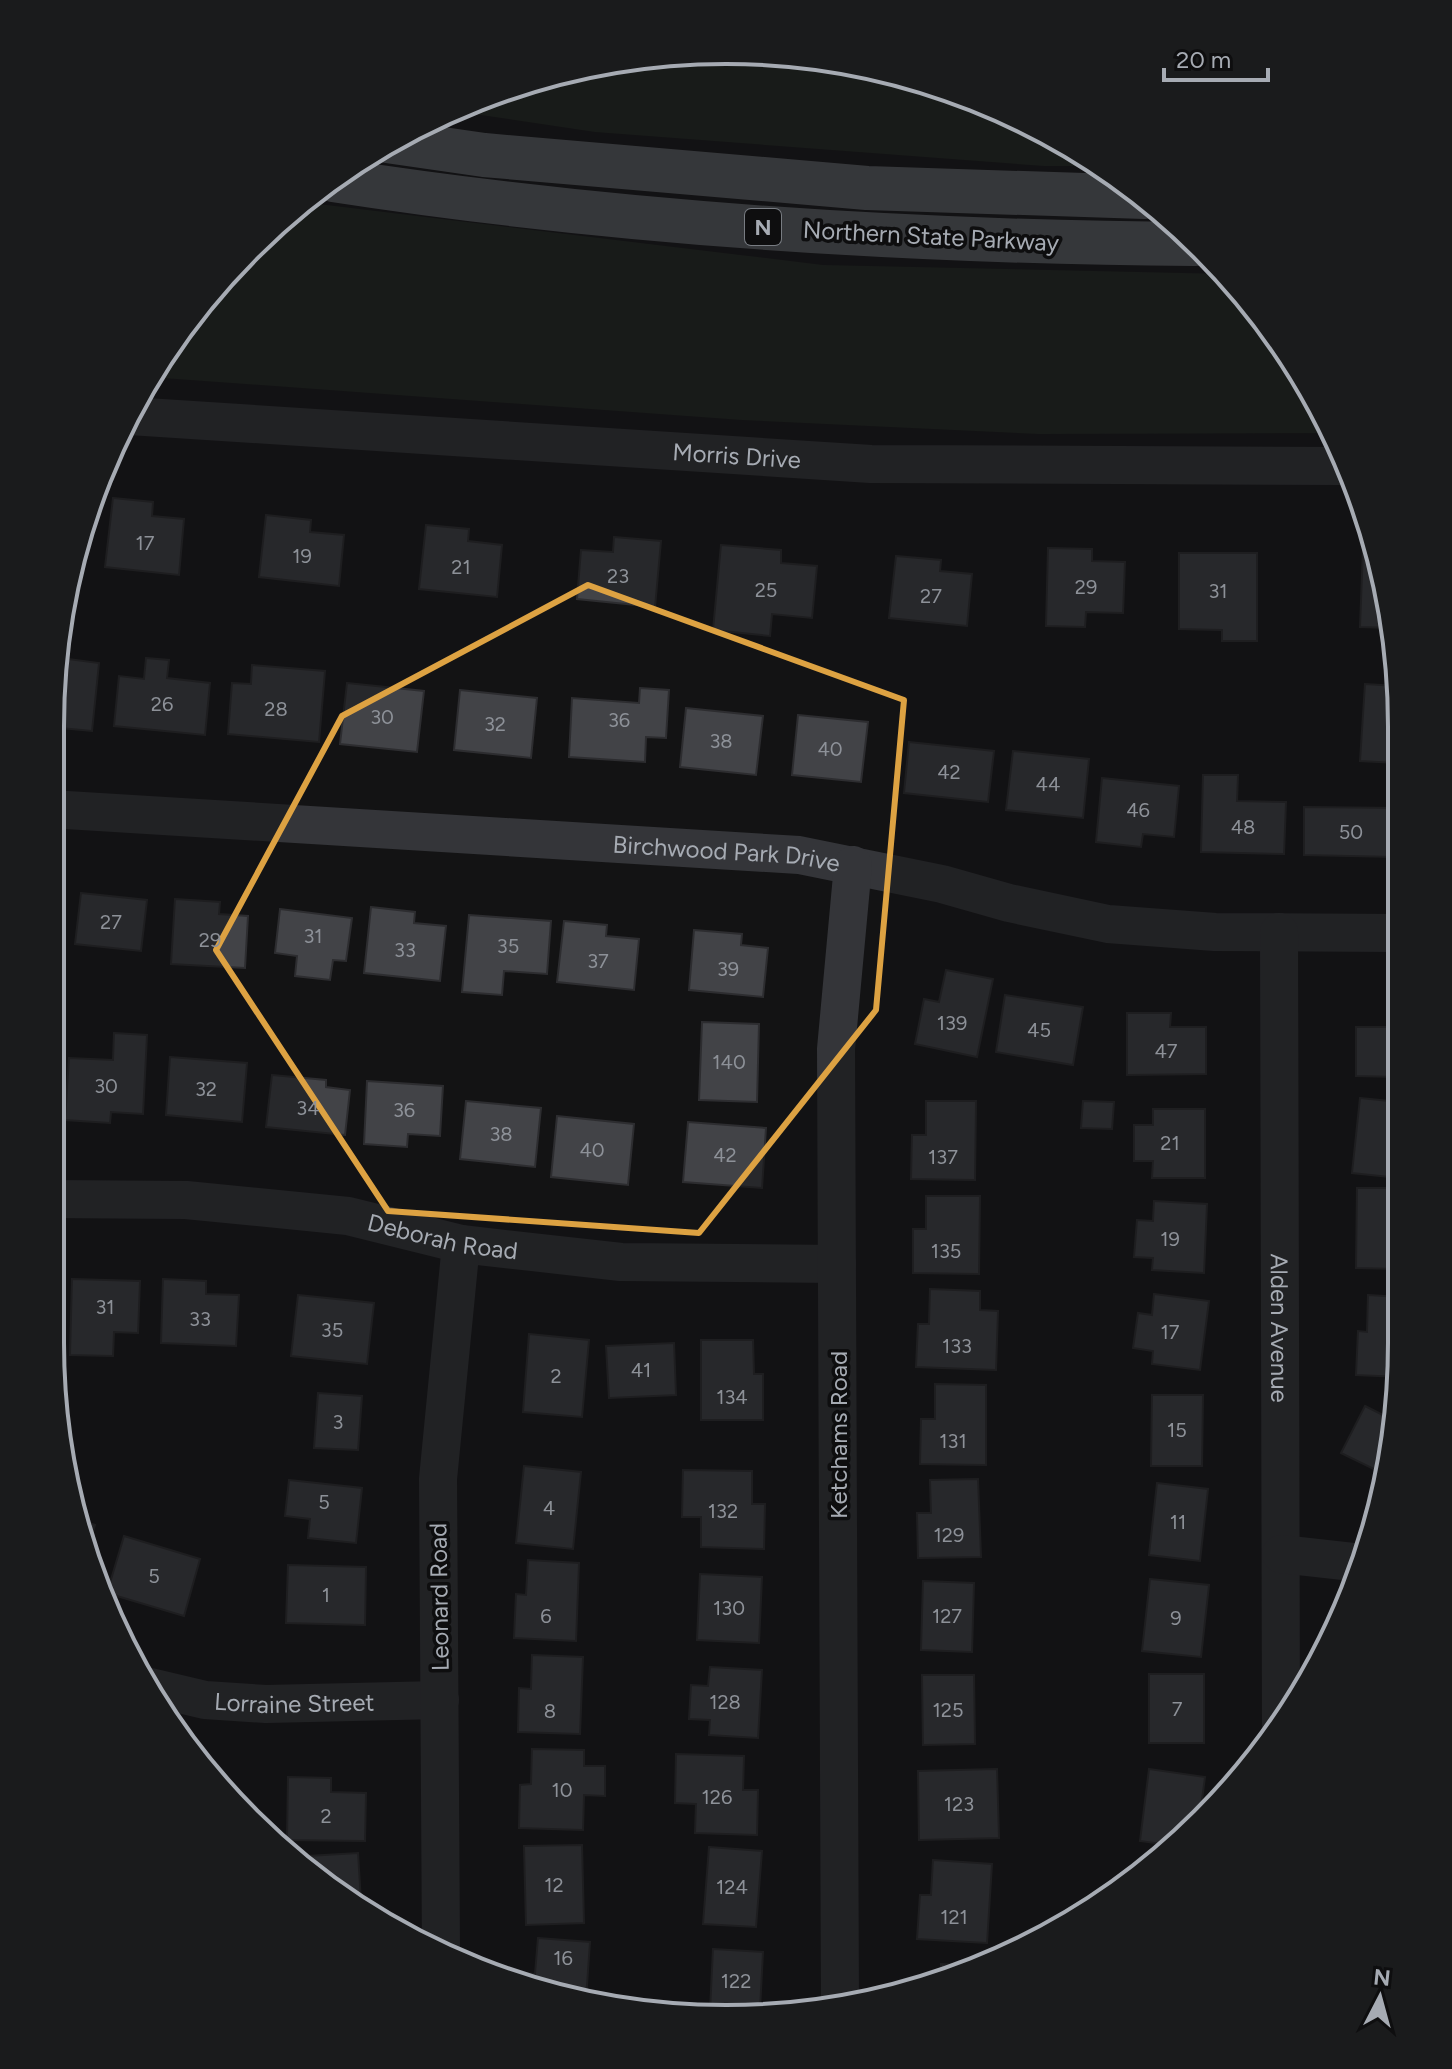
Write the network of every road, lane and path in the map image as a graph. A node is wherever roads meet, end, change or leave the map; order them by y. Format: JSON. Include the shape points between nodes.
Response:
{"nodes":[{"id":1,"x":411,"y":144,"type":"edge"},
{"id":2,"x":349,"y":182,"type":"edge"},
{"id":3,"x":1122,"y":196,"type":"edge"},
{"id":4,"x":1179,"y":244,"type":"edge"},
{"id":5,"x":141,"y":417,"type":"edge"},
{"id":6,"x":1335,"y":466,"type":"edge"},
{"id":7,"x":64,"y":810,"type":"edge"},
{"id":8,"x":853,"y":865,"type":"junction"},
{"id":9,"x":1279,"y":932,"type":"junction"},
{"id":10,"x":1388,"y":933,"type":"edge"},
{"id":11,"x":64,"y":1199,"type":"edge"},
{"id":12,"x":461,"y":1244,"type":"junction"},
{"id":13,"x":837,"y":1264,"type":"junction"},
{"id":14,"x":1281,"y":1554,"type":"junction"},
{"id":15,"x":1351,"y":1562,"type":"edge"},
{"id":16,"x":163,"y":1690,"type":"edge"},
{"id":17,"x":440,"y":1700,"type":"junction"},
{"id":18,"x":1281,"y":1703,"type":"edge"},
{"id":19,"x":441,"y":1941,"type":"edge"},
{"id":20,"x":840,"y":1994,"type":"edge"}],
"edges":[{"from":1,"to":3,"type":"highway","name":"Northern State Parkway","number":"N","via":[[867,188]]},
{"from":2,"to":4,"type":"highway","name":"Northern State Parkway","number":"N","via":[[861,235]]},
{"from":5,"to":6,"type":"street","name":"Morris Drive","via":[[871,464]]},
{"from":7,"to":8,"type":"street","name":"Birchwood Park Drive","via":[[799,855]]},
{"from":8,"to":9,"type":"street","name":"Birchwood Park Drive","via":[[1108,924]]},
{"from":8,"to":13,"type":"street","name":"Ketchams Road","via":[[836,1049]]},
{"from":9,"to":10,"type":"street","name":"Birchwood Park Drive"},
{"from":9,"to":14,"type":"street","name":"Alden Avenue"},
{"from":11,"to":12,"type":"street","name":"Deborah Road","via":[[186,1200],[348,1216]]},
{"from":12,"to":13,"type":"street","name":"Deborah Road","via":[[621,1262]]},
{"from":12,"to":17,"type":"street","name":"Leonard Road","via":[[438,1479]]},
{"from":13,"to":20,"type":"street","name":"Ketchams Road"},
{"from":14,"to":15,"type":"street"},
{"from":14,"to":18,"type":"street","name":"Alden Avenue"},
{"from":16,"to":17,"type":"street","name":"Lorraine Street","via":[[205,1700],[266,1704]]},
{"from":17,"to":19,"type":"street","name":"Leonard Road"}]}
